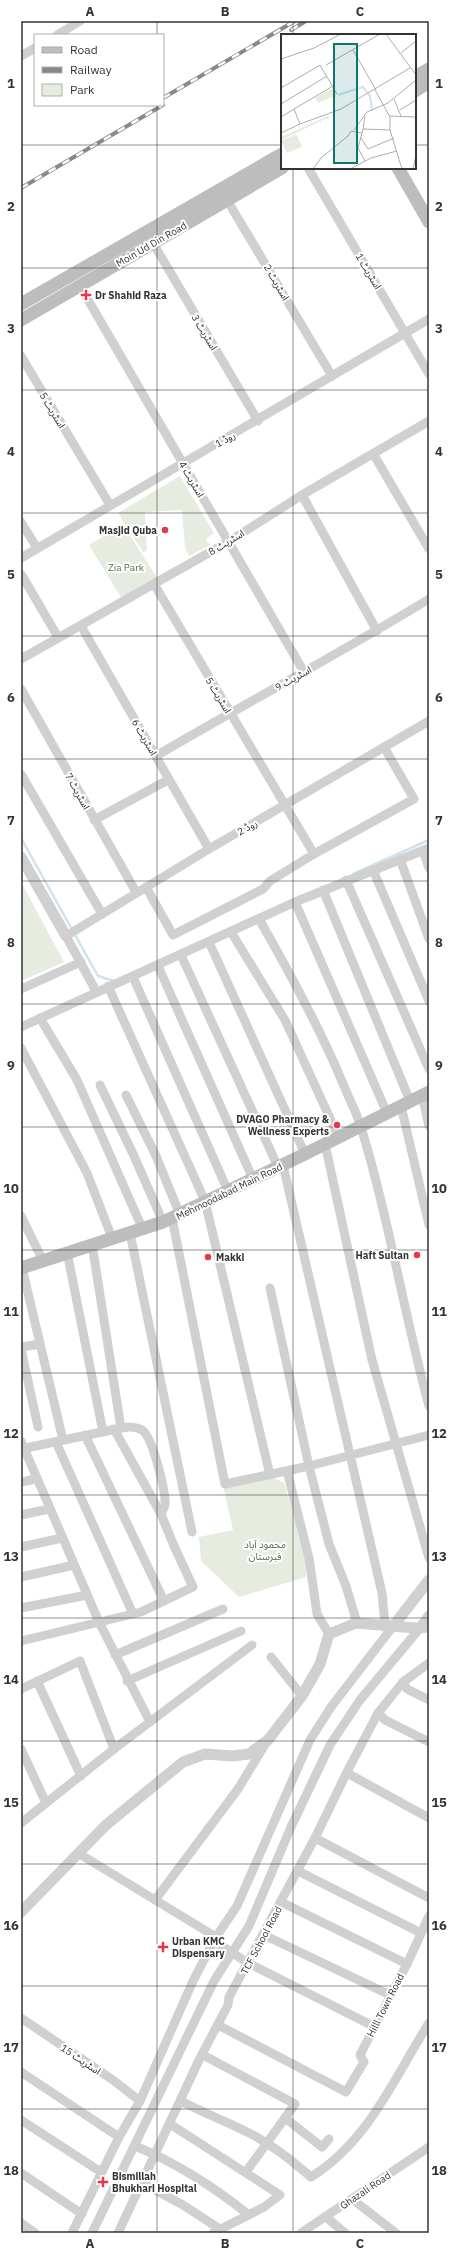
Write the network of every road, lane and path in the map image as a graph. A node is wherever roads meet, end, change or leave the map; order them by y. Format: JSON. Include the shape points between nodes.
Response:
{"nodes":[{"id":1,"x":80,"y":21,"type":"edge"},
{"id":2,"x":59,"y":34,"type":"edge"},
{"id":3,"x":34,"y":49,"type":"edge"},
{"id":4,"x":21,"y":56,"type":"edge"},
{"id":5,"x":429,"y":69,"type":"edge"},
{"id":6,"x":416,"y":76,"type":"edge"},
{"id":7,"x":429,"y":82,"type":"edge"},
{"id":8,"x":416,"y":89,"type":"edge"},
{"id":9,"x":281,"y":155,"type":"edge"},
{"id":10,"x":281,"y":169,"type":"edge"},
{"id":11,"x":309,"y":169,"type":"edge"},
{"id":12,"x":399,"y":169,"type":"edge"},
{"id":13,"x":220,"y":189,"type":"junction"},
{"id":14,"x":228,"y":199,"type":"junction"},
{"id":15,"x":429,"y":222,"type":"edge"},
{"id":16,"x":153,"y":243,"type":"junction"},
{"id":17,"x":115,"y":257,"type":"junction"},
{"id":18,"x":80,"y":286,"type":"junction"},
{"id":19,"x":21,"y":304,"type":"edge"},
{"id":20,"x":429,"y":319,"type":"edge"},
{"id":21,"x":21,"y":320,"type":"edge"},
{"id":22,"x":406,"y":333,"type":"junction"},
{"id":23,"x":21,"y":356,"type":"edge"},
{"id":24,"x":429,"y":374,"type":"edge"},
{"id":25,"x":332,"y":376,"type":"junction"},
{"id":26,"x":258,"y":420,"type":"junction"},
{"id":27,"x":429,"y":421,"type":"edge"},
{"id":28,"x":374,"y":455,"type":"junction"},
{"id":29,"x":182,"y":462,"type":"junction"},
{"id":30,"x":302,"y":495,"type":"junction"},
{"id":31,"x":110,"y":505,"type":"junction"},
{"id":32,"x":21,"y":522,"type":"edge"},
{"id":33,"x":228,"y":542,"type":"junction"},
{"id":34,"x":37,"y":548,"type":"junction"},
{"id":35,"x":429,"y":549,"type":"edge"},
{"id":36,"x":21,"y":558,"type":"edge"},
{"id":37,"x":21,"y":574,"type":"edge"},
{"id":38,"x":154,"y":584,"type":"junction"},
{"id":39,"x":429,"y":599,"type":"edge"},
{"id":40,"x":80,"y":626,"type":"junction"},
{"id":41,"x":377,"y":631,"type":"junction"},
{"id":42,"x":58,"y":637,"type":"junction"},
{"id":43,"x":21,"y":659,"type":"edge"},
{"id":44,"x":304,"y":672,"type":"junction"},
{"id":45,"x":21,"y":689,"type":"edge"},
{"id":46,"x":230,"y":712,"type":"junction"},
{"id":47,"x":429,"y":721,"type":"edge"},
{"id":48,"x":384,"y":747,"type":"junction"},
{"id":49,"x":156,"y":756,"type":"junction"},
{"id":50,"x":21,"y":774,"type":"edge"},
{"id":51,"x":168,"y":780,"type":"junction"},
{"id":52,"x":286,"y":805,"type":"junction"},
{"id":53,"x":94,"y":820,"type":"junction"},
{"id":54,"x":208,"y":849,"type":"junction"},
{"id":55,"x":426,"y":850,"type":"edge"},
{"id":56,"x":314,"y":854,"type":"junction"},
{"id":57,"x":21,"y":857,"type":"edge"},
{"id":58,"x":400,"y":859,"type":"junction"},
{"id":59,"x":429,"y":868,"type":"edge"},
{"id":60,"x":373,"y":870,"type":"junction"},
{"id":61,"x":346,"y":880,"type":"junction"},
{"id":62,"x":146,"y":887,"type":"junction"},
{"id":63,"x":323,"y":890,"type":"junction"},
{"id":64,"x":136,"y":892,"type":"junction"},
{"id":65,"x":295,"y":902,"type":"junction"},
{"id":66,"x":100,"y":915,"type":"junction"},
{"id":67,"x":259,"y":919,"type":"junction"},
{"id":68,"x":231,"y":932,"type":"junction"},
{"id":69,"x":69,"y":934,"type":"junction"},
{"id":70,"x":429,"y":939,"type":"edge"},
{"id":71,"x":209,"y":942,"type":"junction"},
{"id":72,"x":181,"y":955,"type":"junction"},
{"id":73,"x":81,"y":962,"type":"junction"},
{"id":74,"x":158,"y":966,"type":"junction"},
{"id":75,"x":133,"y":977,"type":"junction"},
{"id":76,"x":108,"y":986,"type":"junction"},
{"id":77,"x":21,"y":989,"type":"edge"},
{"id":78,"x":96,"y":991,"type":"junction"},
{"id":79,"x":429,"y":1001,"type":"edge"},
{"id":80,"x":40,"y":1018,"type":"junction"},
{"id":81,"x":21,"y":1027,"type":"edge"},
{"id":82,"x":21,"y":1048,"type":"edge"},
{"id":83,"x":429,"y":1069,"type":"edge"},
{"id":84,"x":100,"y":1085,"type":"dead end"},
{"id":85,"x":126,"y":1095,"type":"dead end"},
{"id":86,"x":416,"y":1099,"type":"edge"},
{"id":87,"x":387,"y":1113,"type":"junction"},
{"id":88,"x":361,"y":1126,"type":"junction"},
{"id":89,"x":429,"y":1126,"type":"edge"},
{"id":90,"x":338,"y":1138,"type":"junction"},
{"id":91,"x":325,"y":1144,"type":"junction"},
{"id":92,"x":305,"y":1154,"type":"junction"},
{"id":93,"x":280,"y":1166,"type":"junction"},
{"id":94,"x":253,"y":1179,"type":"junction"},
{"id":95,"x":228,"y":1191,"type":"junction"},
{"id":96,"x":205,"y":1201,"type":"junction"},
{"id":97,"x":21,"y":1216,"type":"edge"},
{"id":98,"x":171,"y":1218,"type":"junction"},
{"id":99,"x":429,"y":1225,"type":"edge"},
{"id":100,"x":143,"y":1230,"type":"junction"},
{"id":101,"x":130,"y":1233,"type":"junction"},
{"id":102,"x":112,"y":1238,"type":"junction"},
{"id":103,"x":92,"y":1244,"type":"junction"},
{"id":104,"x":67,"y":1252,"type":"junction"},
{"id":105,"x":43,"y":1261,"type":"junction"},
{"id":106,"x":21,"y":1268,"type":"edge"},
{"id":107,"x":270,"y":1288,"type":"dead end"},
{"id":108,"x":40,"y":1344,"type":"junction"},
{"id":109,"x":21,"y":1348,"type":"edge"},
{"id":110,"x":429,"y":1406,"type":"edge"},
{"id":111,"x":38,"y":1427,"type":"dead end"},
{"id":112,"x":118,"y":1428,"type":"junction"},
{"id":113,"x":103,"y":1432,"type":"junction"},
{"id":114,"x":85,"y":1435,"type":"junction"},
{"id":115,"x":429,"y":1435,"type":"edge"},
{"id":116,"x":60,"y":1441,"type":"junction"},
{"id":117,"x":395,"y":1442,"type":"junction"},
{"id":118,"x":22,"y":1446,"type":"edge"},
{"id":119,"x":349,"y":1454,"type":"junction"},
{"id":120,"x":309,"y":1466,"type":"junction"},
{"id":121,"x":287,"y":1471,"type":"junction"},
{"id":122,"x":270,"y":1475,"type":"junction"},
{"id":123,"x":36,"y":1479,"type":"junction"},
{"id":124,"x":21,"y":1482,"type":"edge"},
{"id":125,"x":49,"y":1509,"type":"junction"},
{"id":126,"x":161,"y":1514,"type":"junction"},
{"id":127,"x":21,"y":1515,"type":"edge"},
{"id":128,"x":192,"y":1532,"type":"dead end"},
{"id":129,"x":62,"y":1538,"type":"junction"},
{"id":130,"x":21,"y":1547,"type":"edge"},
{"id":131,"x":429,"y":1558,"type":"edge"},
{"id":132,"x":74,"y":1565,"type":"junction"},
{"id":133,"x":21,"y":1577,"type":"edge"},
{"id":134,"x":429,"y":1580,"type":"edge"},
{"id":135,"x":87,"y":1595,"type":"junction"},
{"id":136,"x":164,"y":1601,"type":"junction"},
{"id":137,"x":21,"y":1608,"type":"edge"},
{"id":138,"x":223,"y":1609,"type":"dead end"},
{"id":139,"x":133,"y":1614,"type":"junction"},
{"id":140,"x":429,"y":1616,"type":"edge"},
{"id":141,"x":99,"y":1622,"type":"junction"},
{"id":142,"x":358,"y":1623,"type":"junction"},
{"id":143,"x":393,"y":1625,"type":"junction"},
{"id":144,"x":422,"y":1627,"type":"edge"},
{"id":145,"x":241,"y":1631,"type":"dead end"},
{"id":146,"x":329,"y":1634,"type":"junction"},
{"id":147,"x":21,"y":1641,"type":"edge"},
{"id":148,"x":252,"y":1645,"type":"dead end"},
{"id":149,"x":115,"y":1655,"type":"junction"},
{"id":150,"x":271,"y":1657,"type":"dead end"},
{"id":151,"x":429,"y":1663,"type":"edge"},
{"id":152,"x":37,"y":1681,"type":"junction"},
{"id":153,"x":127,"y":1681,"type":"junction"},
{"id":154,"x":403,"y":1682,"type":"junction"},
{"id":155,"x":21,"y":1689,"type":"edge"},
{"id":156,"x":302,"y":1696,"type":"junction"},
{"id":157,"x":429,"y":1700,"type":"edge"},
{"id":158,"x":378,"y":1714,"type":"junction"},
{"id":159,"x":150,"y":1722,"type":"junction"},
{"id":160,"x":268,"y":1740,"type":"junction"},
{"id":161,"x":429,"y":1742,"type":"edge"},
{"id":162,"x":114,"y":1749,"type":"junction"},
{"id":163,"x":22,"y":1754,"type":"edge"},
{"id":164,"x":347,"y":1773,"type":"junction"},
{"id":165,"x":81,"y":1776,"type":"junction"},
{"id":166,"x":46,"y":1803,"type":"junction"},
{"id":167,"x":429,"y":1818,"type":"edge"},
{"id":168,"x":21,"y":1823,"type":"edge"},
{"id":169,"x":315,"y":1838,"type":"junction"},
{"id":170,"x":78,"y":1853,"type":"junction"},
{"id":171,"x":298,"y":1871,"type":"junction"},
{"id":172,"x":429,"y":1898,"type":"edge"},
{"id":173,"x":155,"y":1900,"type":"junction"},
{"id":174,"x":281,"y":1902,"type":"junction"},
{"id":175,"x":21,"y":1912,"type":"edge"},
{"id":176,"x":429,"y":1916,"type":"edge"},
{"id":177,"x":421,"y":1933,"type":"junction"},
{"id":178,"x":264,"y":1935,"type":"junction"},
{"id":179,"x":216,"y":1941,"type":"junction"},
{"id":180,"x":230,"y":1953,"type":"junction"},
{"id":181,"x":248,"y":1963,"type":"junction"},
{"id":182,"x":407,"y":1964,"type":"junction"},
{"id":183,"x":390,"y":1995,"type":"junction"},
{"id":184,"x":21,"y":2018,"type":"edge"},
{"id":185,"x":429,"y":2023,"type":"edge"},
{"id":186,"x":218,"y":2025,"type":"junction"},
{"id":187,"x":375,"y":2027,"type":"junction"},
{"id":188,"x":203,"y":2055,"type":"junction"},
{"id":189,"x":21,"y":2072,"type":"edge"},
{"id":190,"x":140,"y":2101,"type":"junction"},
{"id":191,"x":181,"y":2101,"type":"junction"},
{"id":192,"x":285,"y":2118,"type":"junction"},
{"id":193,"x":21,"y":2120,"type":"edge"},
{"id":194,"x":170,"y":2124,"type":"junction"},
{"id":195,"x":119,"y":2137,"type":"junction"},
{"id":196,"x":329,"y":2139,"type":"dead end"},
{"id":197,"x":267,"y":2144,"type":"junction"},
{"id":198,"x":135,"y":2146,"type":"junction"},
{"id":199,"x":429,"y":2147,"type":"edge"},
{"id":200,"x":155,"y":2155,"type":"junction"},
{"id":201,"x":101,"y":2172,"type":"junction"},
{"id":202,"x":246,"y":2172,"type":"junction"},
{"id":203,"x":21,"y":2173,"type":"edge"},
{"id":204,"x":142,"y":2183,"type":"junction"},
{"id":205,"x":352,"y":2199,"type":"junction"},
{"id":206,"x":82,"y":2214,"type":"junction"},
{"id":207,"x":249,"y":2215,"type":"junction"},
{"id":208,"x":326,"y":2217,"type":"junction"},
{"id":209,"x":21,"y":2224,"type":"edge"},
{"id":210,"x":216,"y":2231,"type":"edge"},
{"id":211,"x":35,"y":2233,"type":"edge"},
{"id":212,"x":72,"y":2233,"type":"edge"},
{"id":213,"x":92,"y":2233,"type":"edge"},
{"id":214,"x":118,"y":2233,"type":"edge"},
{"id":215,"x":302,"y":2233,"type":"edge"},
{"id":216,"x":345,"y":2233,"type":"edge"},
{"id":217,"x":396,"y":2233,"type":"edge"}],
"edges":[{"from":1,"to":2,"type":"street"},
{"from":3,"to":4,"type":"street"},
{"from":5,"to":6,"type":"main road"},
{"from":7,"to":8,"type":"main road"},
{"from":9,"to":13,"type":"main road","name":"Moin Ud Din Road"},
{"from":10,"to":14,"type":"main road","name":"Moin Ud Din Road"},
{"from":11,"to":22,"type":"street","name":"اسٹریٹ 1"},
{"from":12,"to":15,"type":"main road"},
{"from":13,"to":14,"type":"street","name":"اسٹریٹ 2"},
{"from":13,"to":17,"type":"main road","name":"Moin Ud Din Road"},
{"from":14,"to":16,"type":"main road","name":"Moin Ud Din Road"},
{"from":14,"to":25,"type":"street","name":"اسٹریٹ 2"},
{"from":16,"to":17,"type":"main road","name":"Moin Ud Din Road"},
{"from":16,"to":26,"type":"street","name":"اسٹریٹ 3"},
{"from":17,"to":18,"type":"main road","name":"Moin Ud Din Road"},
{"from":17,"to":19,"type":"main road","name":"Moin Ud Din Road"},
{"from":18,"to":21,"type":"main road","name":"Moin Ud Din Road"},
{"from":18,"to":29,"type":"street","name":"اسٹریٹ 4"},
{"from":20,"to":22,"type":"street","name":"روڈ 1"},
{"from":22,"to":24,"type":"street","name":"اسٹریٹ 1"},
{"from":22,"to":25,"type":"street","name":"روڈ 1"},
{"from":23,"to":31,"type":"street","name":"اسٹریٹ 5"},
{"from":25,"to":26,"type":"street","name":"روڈ 1"},
{"from":26,"to":29,"type":"street","name":"روڈ 1"},
{"from":27,"to":28,"type":"street","name":"اسٹریٹ 8"},
{"from":28,"to":30,"type":"street","name":"اسٹریٹ 8"},
{"from":28,"to":35,"type":"street"},
{"from":29,"to":31,"type":"street","name":"روڈ 1"},
{"from":29,"to":33,"type":"street","name":"اسٹریٹ 4"},
{"from":30,"to":33,"type":"street","name":"اسٹریٹ 8"},
{"from":30,"to":41,"type":"street"},
{"from":31,"to":34,"type":"street","name":"روڈ 1"},
{"from":32,"to":34,"type":"street"},
{"from":33,"to":38,"type":"street","name":"اسٹریٹ 8"},
{"from":33,"to":44,"type":"street","name":"اسٹریٹ 4"},
{"from":34,"to":36,"type":"street","name":"روڈ 1"},
{"from":37,"to":42,"type":"street"},
{"from":38,"to":40,"type":"street","name":"اسٹریٹ 8"},
{"from":38,"to":46,"type":"street","name":"اسٹریٹ 5"},
{"from":39,"to":41,"type":"street","name":"اسٹریٹ 9"},
{"from":40,"to":42,"type":"street","name":"اسٹریٹ 8"},
{"from":40,"to":49,"type":"street","name":"اسٹریٹ 6"},
{"from":41,"to":44,"type":"street","name":"اسٹریٹ 9"},
{"from":42,"to":43,"type":"street","name":"اسٹریٹ 8"},
{"from":44,"to":46,"type":"street","name":"اسٹریٹ 9"},
{"from":45,"to":53,"type":"street","name":"اسٹریٹ 7"},
{"from":46,"to":49,"type":"street","name":"اسٹریٹ 9"},
{"from":46,"to":52,"type":"street","name":"اسٹریٹ 5"},
{"from":47,"to":48,"type":"street","name":"روڈ 2"},
{"from":48,"to":52,"type":"street","name":"روڈ 2"},
{"from":48,"to":56,"type":"street","via":[[414,799]]},
{"from":49,"to":51,"type":"street","name":"اسٹریٹ 6"},
{"from":50,"to":66,"type":"street"},
{"from":51,"to":53,"type":"street"},
{"from":51,"to":54,"type":"street","name":"اسٹریٹ 6"},
{"from":52,"to":54,"type":"street","name":"روڈ 2"},
{"from":52,"to":56,"type":"street","name":"اسٹریٹ 5"},
{"from":53,"to":64,"type":"street","name":"اسٹریٹ 7"},
{"from":54,"to":62,"type":"street","name":"روڈ 2"},
{"from":55,"to":58,"type":"street"},
{"from":55,"to":59,"type":"street"},
{"from":56,"to":62,"type":"street","via":[[270,881],[263,889],[173,935]]},
{"from":57,"to":69,"type":"street"},
{"from":58,"to":60,"type":"street"},
{"from":58,"to":70,"type":"street"},
{"from":60,"to":61,"type":"street"},
{"from":60,"to":79,"type":"street"},
{"from":61,"to":63,"type":"street"},
{"from":61,"to":83,"type":"street"},
{"from":62,"to":64,"type":"street","name":"روڈ 2"},
{"from":63,"to":65,"type":"street"},
{"from":63,"to":86,"type":"street"},
{"from":64,"to":66,"type":"street","name":"روڈ 2"},
{"from":65,"to":67,"type":"street"},
{"from":65,"to":87,"type":"street"},
{"from":66,"to":69,"type":"street","name":"روڈ 2"},
{"from":67,"to":68,"type":"street"},
{"from":67,"to":88,"type":"street","via":[[304,999]]},
{"from":68,"to":71,"type":"street"},
{"from":68,"to":90,"type":"street","via":[[285,1020]]},
{"from":69,"to":73,"type":"street"},
{"from":71,"to":72,"type":"street"},
{"from":71,"to":92,"type":"street"},
{"from":72,"to":74,"type":"street"},
{"from":72,"to":93,"type":"street"},
{"from":73,"to":77,"type":"street"},
{"from":73,"to":78,"type":"street"},
{"from":74,"to":75,"type":"street"},
{"from":74,"to":94,"type":"street"},
{"from":75,"to":76,"type":"street"},
{"from":75,"to":95,"type":"street"},
{"from":76,"to":78,"type":"street"},
{"from":76,"to":96,"type":"street"},
{"from":78,"to":80,"type":"street"},
{"from":80,"to":81,"type":"street"},
{"from":80,"to":100,"type":"street","via":[[77,1080]]},
{"from":82,"to":102,"type":"street","via":[[88,1173]]},
{"from":84,"to":98,"type":"street","via":[[134,1156]]},
{"from":85,"to":98,"type":"street","via":[[156,1156]]},
{"from":86,"to":87,"type":"main road","name":"Mehmoodabad Main Road"},
{"from":86,"to":89,"type":"street"},
{"from":86,"to":99,"type":"street"},
{"from":87,"to":88,"type":"main road","name":"Mehmoodabad Main Road"},
{"from":88,"to":90,"type":"main road","name":"Mehmoodabad Main Road"},
{"from":88,"to":110,"type":"street"},
{"from":90,"to":91,"type":"main road","name":"Mehmoodabad Main Road"},
{"from":91,"to":92,"type":"main road","name":"Mehmoodabad Main Road"},
{"from":91,"to":117,"type":"street","via":[[372,1360]]},
{"from":92,"to":93,"type":"main road","name":"Mehmoodabad Main Road"},
{"from":93,"to":94,"type":"main road","name":"Mehmoodabad Main Road"},
{"from":93,"to":119,"type":"street"},
{"from":94,"to":95,"type":"main road","name":"Mehmoodabad Main Road"},
{"from":95,"to":96,"type":"main road","name":"Mehmoodabad Main Road"},
{"from":96,"to":98,"type":"main road","name":"Mehmoodabad Main Road"},
{"from":96,"to":122,"type":"street"},
{"from":97,"to":105,"type":"street"},
{"from":98,"to":100,"type":"main road","name":"Mehmoodabad Main Road"},
{"from":98,"to":122,"type":"street","via":[[226,1484]]},
{"from":100,"to":101,"type":"main road","name":"Mehmoodabad Main Road"},
{"from":101,"to":102,"type":"main road","name":"Mehmoodabad Main Road"},
{"from":101,"to":128,"type":"street"},
{"from":102,"to":103,"type":"main road","name":"Mehmoodabad Main Road"},
{"from":103,"to":104,"type":"main road","name":"Mehmoodabad Main Road"},
{"from":103,"to":112,"type":"street"},
{"from":104,"to":105,"type":"main road","name":"Mehmoodabad Main Road"},
{"from":104,"to":113,"type":"street"},
{"from":105,"to":106,"type":"main road","name":"Mehmoodabad Main Road"},
{"from":106,"to":108,"type":"street"},
{"from":107,"to":120,"type":"street"},
{"from":108,"to":109,"type":"street"},
{"from":108,"to":116,"type":"street"},
{"from":109,"to":111,"type":"street"},
{"from":112,"to":113,"type":"street"},
{"from":112,"to":126,"type":"street"},
{"from":112,"to":126,"type":"street","via":[[133,1427],[142,1430],[150,1438],[165,1505]]},
{"from":113,"to":114,"type":"street"},
{"from":114,"to":116,"type":"street"},
{"from":114,"to":136,"type":"street"},
{"from":115,"to":117,"type":"street"},
{"from":116,"to":118,"type":"street"},
{"from":116,"to":139,"type":"street"},
{"from":117,"to":119,"type":"street"},
{"from":117,"to":131,"type":"street"},
{"from":118,"to":123,"type":"street"},
{"from":119,"to":120,"type":"street"},
{"from":119,"to":143,"type":"street","via":[[382,1593]]},
{"from":120,"to":121,"type":"street"},
{"from":120,"to":142,"type":"street","via":[[329,1544]]},
{"from":121,"to":122,"type":"street"},
{"from":121,"to":146,"type":"street","via":[[309,1558],[317,1614]]},
{"from":123,"to":124,"type":"street"},
{"from":123,"to":125,"type":"street"},
{"from":125,"to":127,"type":"street"},
{"from":125,"to":129,"type":"street"},
{"from":126,"to":136,"type":"street","via":[[194,1587]]},
{"from":129,"to":130,"type":"street"},
{"from":129,"to":132,"type":"street"},
{"from":132,"to":133,"type":"street"},
{"from":132,"to":135,"type":"street"},
{"from":134,"to":143,"type":"street"},
{"from":135,"to":137,"type":"street"},
{"from":135,"to":141,"type":"street"},
{"from":136,"to":139,"type":"street"},
{"from":138,"to":149,"type":"street"},
{"from":139,"to":141,"type":"street"},
{"from":140,"to":144,"type":"street"},
{"from":141,"to":147,"type":"street"},
{"from":141,"to":149,"type":"street"},
{"from":142,"to":143,"type":"street"},
{"from":142,"to":146,"type":"street"},
{"from":143,"to":144,"type":"street"},
{"from":143,"to":179,"type":"street","via":[[331,1707],[310,1740],[237,1906]]},
{"from":144,"to":180,"type":"street","via":[[360,1700],[330,1745],[291,1826],[249,1926]]},
{"from":145,"to":153,"type":"street"},
{"from":146,"to":156,"type":"street","via":[[320,1664]]},
{"from":148,"to":159,"type":"street"},
{"from":149,"to":153,"type":"street"},
{"from":150,"to":156,"type":"street"},
{"from":151,"to":154,"type":"street","name":"TCF School Road"},
{"from":152,"to":155,"type":"street"},
{"from":152,"to":162,"type":"street","via":[[80,1661]]},
{"from":152,"to":165,"type":"street"},
{"from":153,"to":159,"type":"street"},
{"from":154,"to":157,"type":"street","via":[[407,1689]]},
{"from":154,"to":158,"type":"street","name":"TCF School Road"},
{"from":156,"to":160,"type":"street"},
{"from":158,"to":161,"type":"street"},
{"from":158,"to":164,"type":"street","name":"TCF School Road"},
{"from":159,"to":162,"type":"street"},
{"from":160,"to":170,"type":"street","via":[[249,1754],[205,1754],[183,1762],[106,1825]]},
{"from":160,"to":173,"type":"street","via":[[238,1789]]},
{"from":162,"to":165,"type":"street"},
{"from":163,"to":166,"type":"street"},
{"from":164,"to":167,"type":"street"},
{"from":164,"to":169,"type":"street","name":"TCF School Road"},
{"from":165,"to":166,"type":"street"},
{"from":166,"to":168,"type":"street"},
{"from":169,"to":171,"type":"street","name":"TCF School Road"},
{"from":169,"to":172,"type":"street"},
{"from":170,"to":173,"type":"street"},
{"from":170,"to":175,"type":"street"},
{"from":171,"to":174,"type":"street","name":"TCF School Road"},
{"from":171,"to":177,"type":"street"},
{"from":173,"to":179,"type":"street"},
{"from":174,"to":178,"type":"street","name":"TCF School Road"},
{"from":174,"to":182,"type":"street"},
{"from":176,"to":177,"type":"street","name":"Hilll Town Road"},
{"from":177,"to":182,"type":"street","name":"Hilll Town Road"},
{"from":178,"to":181,"type":"street","name":"TCF School Road"},
{"from":178,"to":183,"type":"street"},
{"from":179,"to":180,"type":"street"},
{"from":179,"to":190,"type":"street","via":[[193,1981]]},
{"from":180,"to":181,"type":"street"},
{"from":180,"to":198,"type":"street"},
{"from":181,"to":186,"type":"street","name":"TCF School Road","via":[[229,1997]]},
{"from":181,"to":187,"type":"street"},
{"from":182,"to":183,"type":"street","name":"Hilll Town Road"},
{"from":183,"to":187,"type":"street","name":"Hilll Town Road"},
{"from":184,"to":190,"type":"street","name":"اسٹریٹ 15"},
{"from":185,"to":197,"type":"street","via":[[366,2127],[329,2166],[311,2177]]},
{"from":186,"to":187,"type":"street","name":"Hilll Town Road","via":[[346,2092],[364,2062],[360,2055]]},
{"from":186,"to":188,"type":"street","name":"TCF School Road"},
{"from":188,"to":191,"type":"street","name":"TCF School Road"},
{"from":188,"to":192,"type":"street","via":[[295,2104]]},
{"from":189,"to":195,"type":"street"},
{"from":190,"to":195,"type":"street"},
{"from":191,"to":194,"type":"street","name":"TCF School Road"},
{"from":191,"to":197,"type":"street","via":[[213,2118],[222,2119]]},
{"from":192,"to":196,"type":"street","via":[[322,2147]]},
{"from":192,"to":197,"type":"street"},
{"from":193,"to":201,"type":"street"},
{"from":194,"to":200,"type":"street","name":"TCF School Road"},
{"from":194,"to":202,"type":"street"},
{"from":195,"to":201,"type":"street"},
{"from":197,"to":202,"type":"street"},
{"from":198,"to":200,"type":"street"},
{"from":198,"to":213,"type":"street"},
{"from":199,"to":205,"type":"street","name":"Ghazali Road"},
{"from":200,"to":204,"type":"street","name":"TCF School Road"},
{"from":200,"to":207,"type":"street","via":[[208,2184]]},
{"from":201,"to":206,"type":"street"},
{"from":202,"to":207,"type":"street","via":[[280,2196]]},
{"from":203,"to":206,"type":"street"},
{"from":204,"to":210,"type":"street","via":[[183,2205]]},
{"from":204,"to":214,"type":"street","name":"TCF School Road"},
{"from":205,"to":208,"type":"street","name":"Ghazali Road"},
{"from":205,"to":217,"type":"street"},
{"from":206,"to":212,"type":"street"},
{"from":207,"to":210,"type":"street"},
{"from":208,"to":215,"type":"street","name":"Ghazali Road"},
{"from":208,"to":216,"type":"street"},
{"from":209,"to":211,"type":"street"}]}
